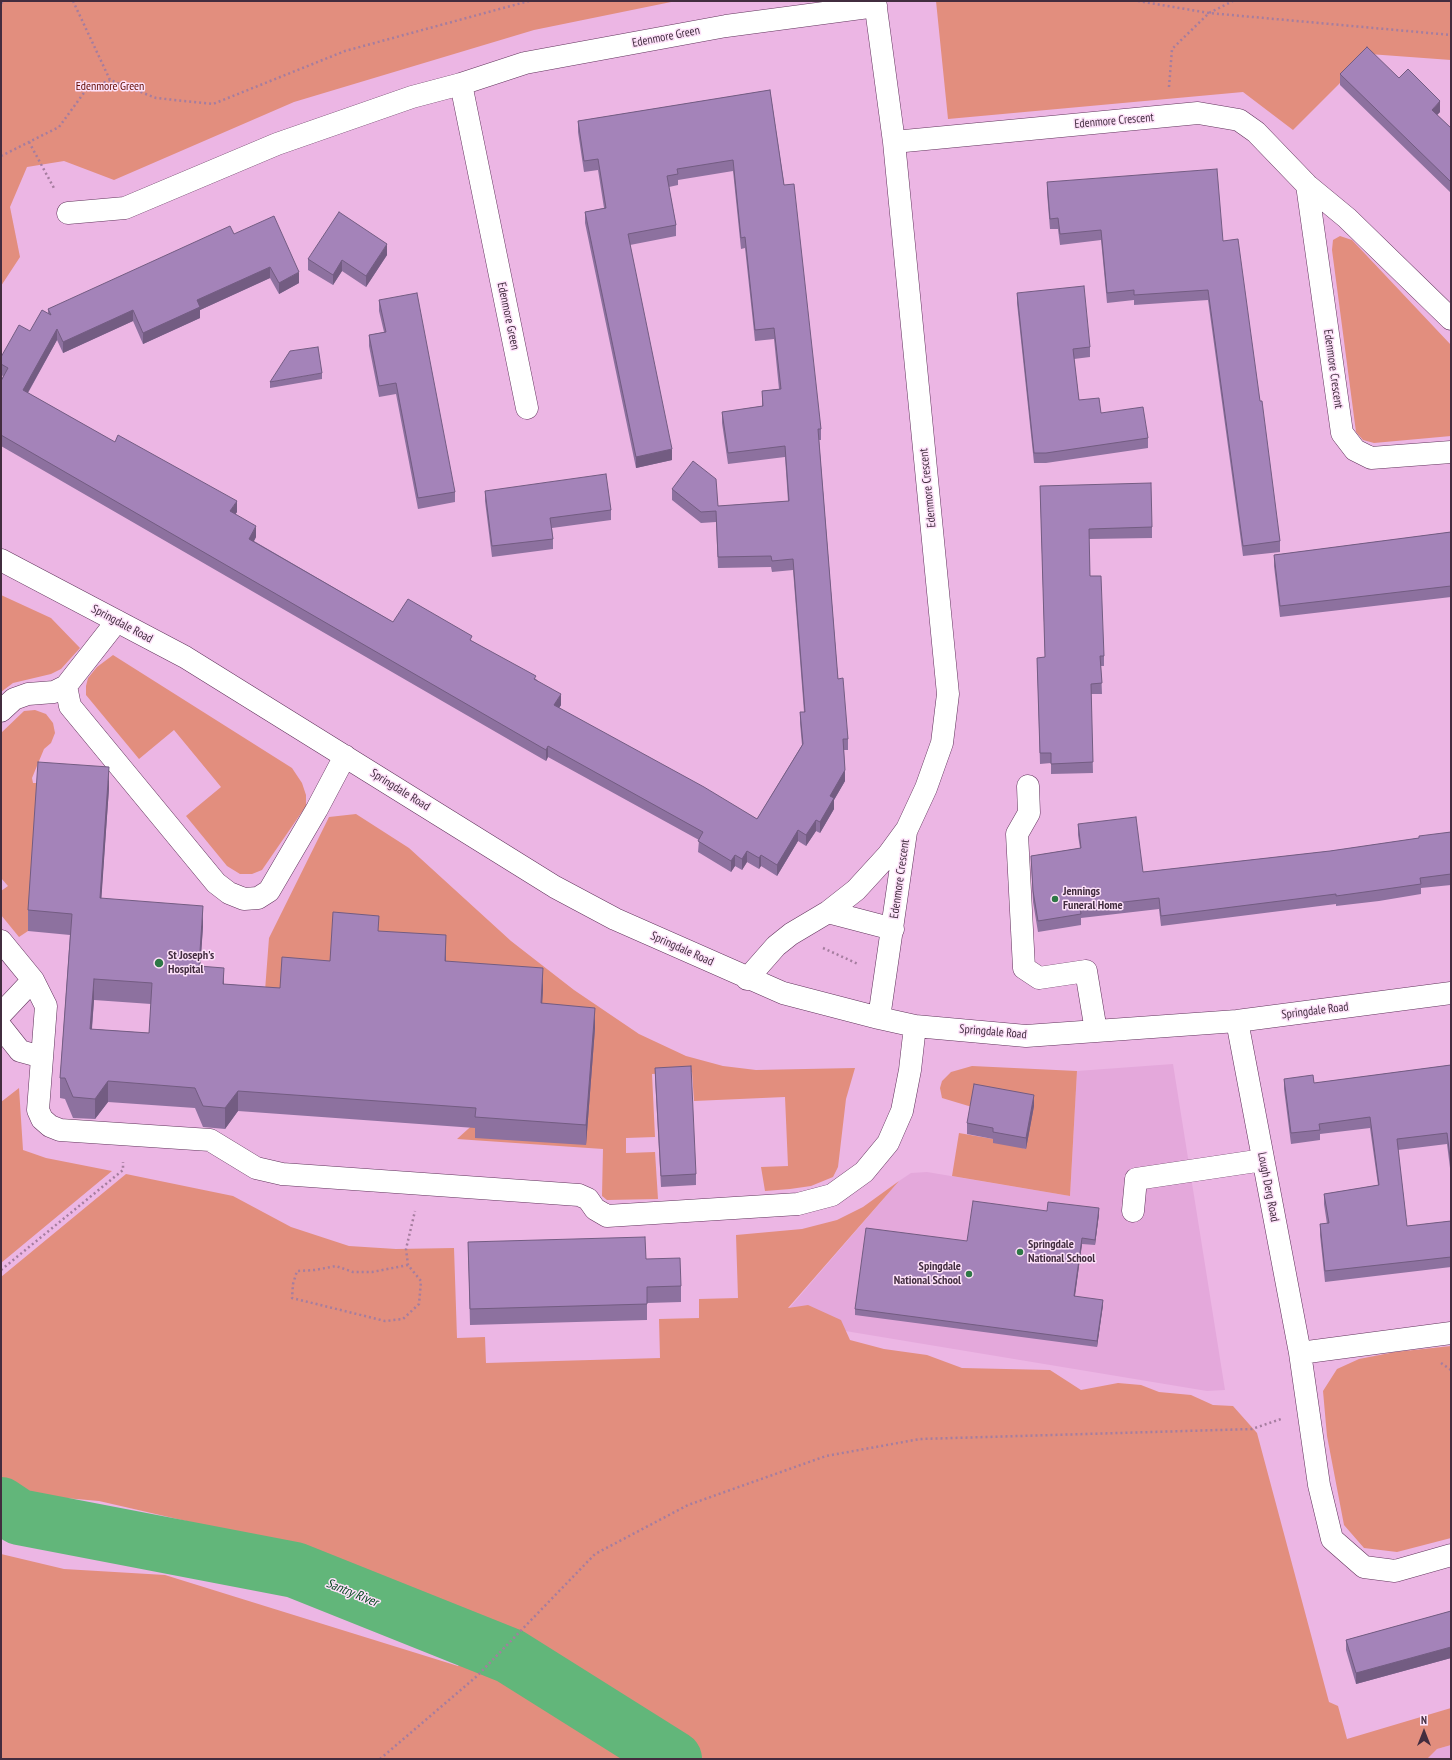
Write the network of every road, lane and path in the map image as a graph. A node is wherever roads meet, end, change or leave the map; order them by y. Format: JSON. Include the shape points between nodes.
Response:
{"nodes":[{"id":1,"x":5,"y":1,"type":"edge"},
{"id":2,"x":73,"y":1,"type":"edge"},
{"id":3,"x":529,"y":1,"type":"edge"},
{"id":4,"x":1138,"y":1,"type":"edge"},
{"id":5,"x":1233,"y":1,"type":"edge"},
{"id":6,"x":1,"y":3,"type":"edge"},
{"id":7,"x":875,"y":4,"type":"edge"},
{"id":8,"x":1209,"y":14,"type":"junction"},
{"id":9,"x":1451,"y":35,"type":"edge"},
{"id":10,"x":110,"y":80,"type":"junction"},
{"id":11,"x":461,"y":84,"type":"junction"},
{"id":12,"x":1167,"y":116,"type":"junction"},
{"id":13,"x":29,"y":142,"type":"junction"},
{"id":14,"x":894,"y":142,"type":"junction"},
{"id":15,"x":1,"y":156,"type":"edge"},
{"id":16,"x":1307,"y":186,"type":"junction"},
{"id":17,"x":68,"y":213,"type":"joint"},
{"id":18,"x":1451,"y":319,"type":"edge"},
{"id":19,"x":527,"y":408,"type":"dead end"},
{"id":20,"x":1451,"y":452,"type":"edge"},
{"id":21,"x":1,"y":560,"type":"edge"},
{"id":22,"x":117,"y":621,"type":"junction"},
{"id":23,"x":66,"y":686,"type":"junction"},
{"id":24,"x":1,"y":711,"type":"edge"},
{"id":25,"x":345,"y":756,"type":"junction"},
{"id":26,"x":1028,"y":786,"type":"dead end"},
{"id":27,"x":907,"y":829,"type":"junction"},
{"id":28,"x":828,"y":912,"type":"junction"},
{"id":29,"x":893,"y":929,"type":"junction"},
{"id":30,"x":791,"y":934,"type":"junction"},
{"id":31,"x":1,"y":941,"type":"edge"},
{"id":32,"x":886,"y":972,"type":"junction"},
{"id":33,"x":747,"y":979,"type":"junction"},
{"id":34,"x":33,"y":980,"type":"junction"},
{"id":35,"x":1451,"y":994,"type":"edge"},
{"id":36,"x":1,"y":1014,"type":"edge"},
{"id":37,"x":879,"y":1018,"type":"junction"},
{"id":38,"x":1237,"y":1022,"type":"junction"},
{"id":39,"x":915,"y":1026,"type":"junction"},
{"id":40,"x":1,"y":1027,"type":"edge"},
{"id":41,"x":1096,"y":1031,"type":"junction"},
{"id":42,"x":42,"y":1056,"type":"junction"},
{"id":43,"x":126,"y":1134,"type":"junction"},
{"id":44,"x":1263,"y":1160,"type":"junction"},
{"id":45,"x":421,"y":1184,"type":"junction"},
{"id":46,"x":1133,"y":1211,"type":"dead end"},
{"id":47,"x":408,"y":1265,"type":"junction"},
{"id":48,"x":1,"y":1270,"type":"edge"},
{"id":49,"x":1451,"y":1333,"type":"edge"},
{"id":50,"x":1300,"y":1353,"type":"junction"},
{"id":51,"x":1308,"y":1410,"type":"junction"},
{"id":52,"x":1451,"y":1555,"type":"edge"},
{"id":53,"x":380,"y":1759,"type":"edge"}],
"edges":[{"from":1,"to":6,"type":"path"},
{"from":2,"to":10,"type":"path"},
{"from":3,"to":10,"type":"path","via":[[345,51],[213,104],[156,98]]},
{"from":4,"to":8,"type":"path"},
{"from":5,"to":8,"type":"path"},
{"from":7,"to":11,"type":"street","name":"Edenmore Green","via":[[726,26],[524,63]]},
{"from":7,"to":14,"type":"street","name":"Edenmore Crescent"},
{"from":8,"to":9,"type":"path"},
{"from":8,"to":12,"type":"path","via":[[1172,48]]},
{"from":10,"to":13,"type":"path","via":[[86,90],[59,128]]},
{"from":11,"to":17,"type":"street","name":"Edenmore Green","via":[[412,97],[277,144],[125,208]]},
{"from":11,"to":19,"type":"street","name":"Edenmore Green"},
{"from":12,"to":14,"type":"street","name":"Edenmore Crescent"},
{"from":12,"to":16,"type":"street","name":"Edenmore Crescent","via":[[1198,113],[1239,120],[1256,132]]},
{"from":13,"to":15,"type":"path"},
{"from":13,"to":17,"type":"path"},
{"from":14,"to":27,"type":"street","name":"Edenmore Crescent","via":[[948,694],[942,743],[926,788]]},
{"from":16,"to":18,"type":"street","name":"Edenmore Crescent","via":[[1347,218]]},
{"from":16,"to":20,"type":"street","name":"Edenmore Crescent","via":[[1342,433],[1355,450],[1371,458]]},
{"from":21,"to":22,"type":"street","name":"Springdale Road"},
{"from":22,"to":23,"type":"street"},
{"from":22,"to":25,"type":"street","name":"Springdale Road","via":[[185,657]]},
{"from":23,"to":24,"type":"street","via":[[54,692],[28,694],[14,699]]},
{"from":23,"to":25,"type":"street","via":[[70,706],[216,883],[229,893],[244,899],[258,898],[269,891]]},
{"from":25,"to":33,"type":"street","name":"Springdale Road","via":[[555,887],[615,919]]},
{"from":26,"to":41,"type":"street","via":[[1029,813],[1018,834],[1024,968],[1039,978],[1086,971]]},
{"from":27,"to":28,"type":"street","name":"Edenmore Crescent","via":[[888,855],[856,890]]},
{"from":27,"to":29,"type":"street","name":"Edenmore Crescent"},
{"from":28,"to":29,"type":"street","name":"Edenmore Crescent"},
{"from":28,"to":30,"type":"street","name":"Edenmore Crescent"},
{"from":29,"to":32,"type":"street","name":"Edenmore Crescent"},
{"from":30,"to":32,"type":"path","via":[[869,969]]},
{"from":30,"to":33,"type":"street","name":"Edenmore Crescent","via":[[776,946]]},
{"from":31,"to":34,"type":"street"},
{"from":32,"to":37,"type":"street","name":"Edenmore Crescent"},
{"from":33,"to":37,"type":"street","name":"Springdale Road","via":[[783,993]]},
{"from":34,"to":36,"type":"street"},
{"from":34,"to":42,"type":"street","via":[[46,1006]]},
{"from":35,"to":38,"type":"street","name":"Springdale Road"},
{"from":37,"to":39,"type":"street","name":"Springdale Road"},
{"from":38,"to":41,"type":"street","name":"Springdale Road"},
{"from":38,"to":44,"type":"street","name":"Lough Derg Road"},
{"from":39,"to":41,"type":"street","name":"Springdale Road","via":[[1026,1036]]},
{"from":39,"to":45,"type":"street","via":[[902,1111],[888,1143],[864,1172],[832,1195],[798,1204],[607,1216],[596,1209],[588,1199],[579,1195]]},
{"from":40,"to":42,"type":"street","via":[[20,1051]]},
{"from":42,"to":43,"type":"street","via":[[38,1110],[42,1119],[60,1130]]},
{"from":43,"to":45,"type":"street","via":[[210,1140],[256,1168],[282,1174]]},
{"from":43,"to":48,"type":"path","via":[[122,1170]]},
{"from":44,"to":46,"type":"street","via":[[1136,1179]]},
{"from":44,"to":50,"type":"street","name":"Lough Derg Road"},
{"from":45,"to":47,"type":"path","via":[[406,1249]]},
{"from":47,"to":47,"type":"path","via":[[421,1281],[418,1304],[403,1319],[385,1321],[292,1298],[297,1271],[336,1266],[353,1272],[372,1272]]},
{"from":49,"to":50,"type":"street"},
{"from":50,"to":51,"type":"street","name":"Lough Derg Road"},
{"from":51,"to":52,"type":"street","name":"Lough Derg Road","via":[[1319,1485],[1332,1539],[1364,1567],[1371,1568],[1395,1571]]},
{"from":51,"to":53,"type":"path","via":[[1252,1429],[920,1439],[826,1456],[688,1505],[596,1554],[477,1676]]}]}
